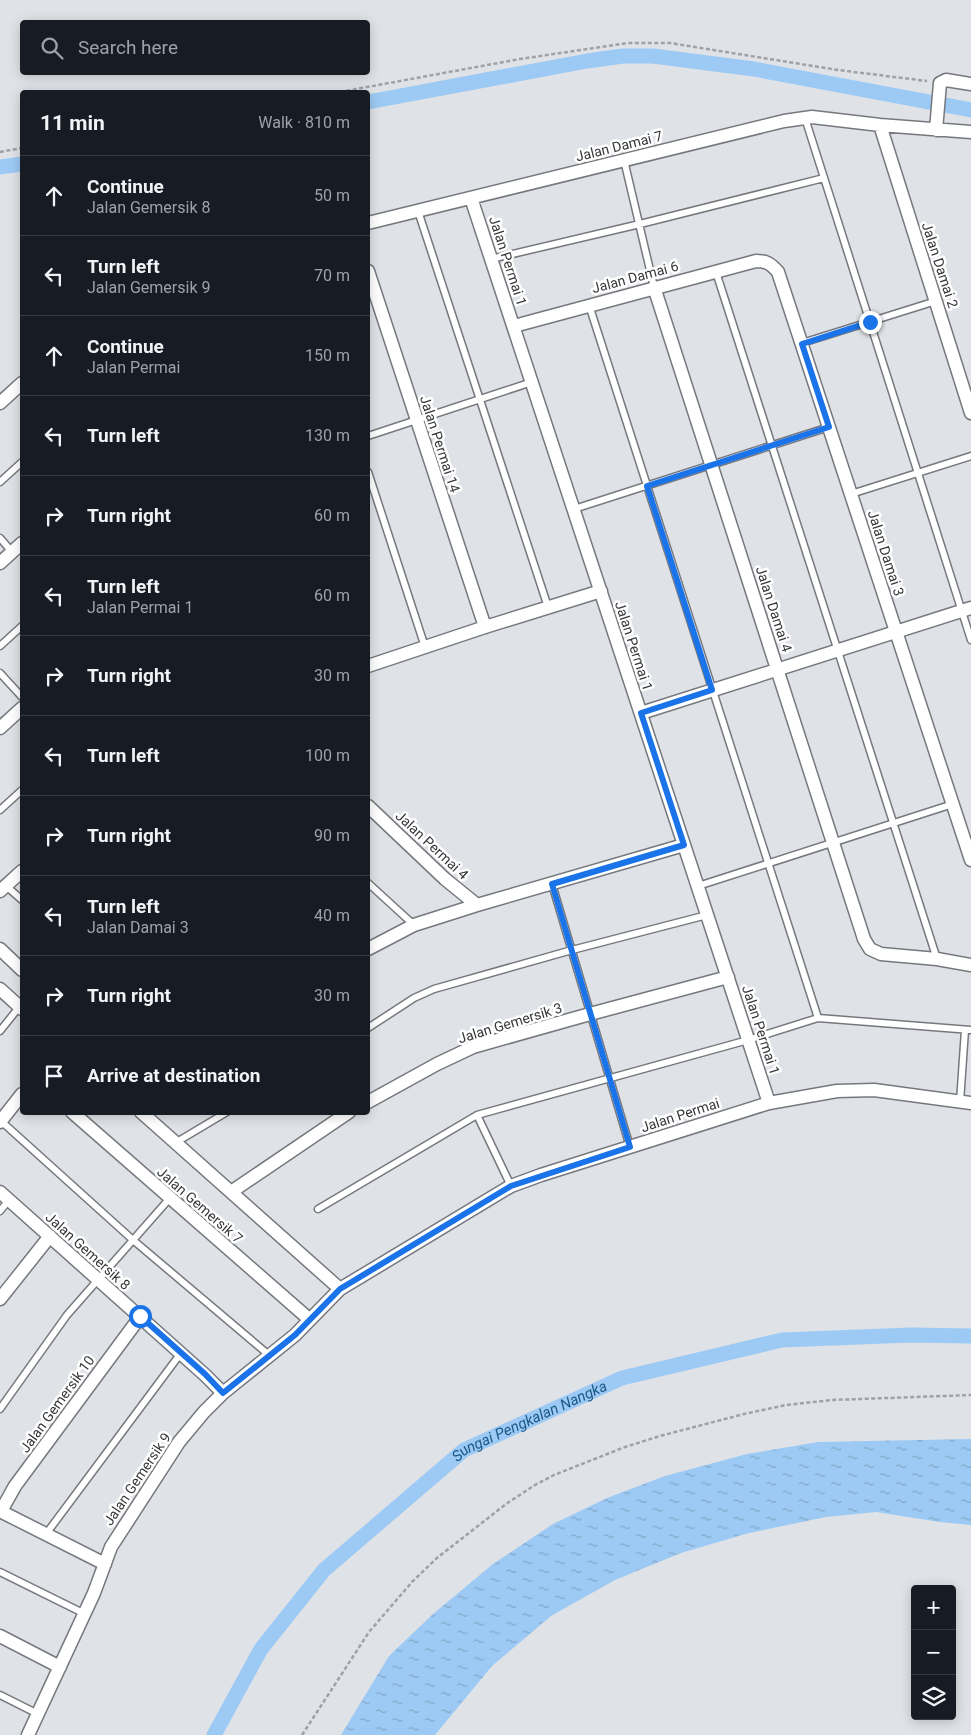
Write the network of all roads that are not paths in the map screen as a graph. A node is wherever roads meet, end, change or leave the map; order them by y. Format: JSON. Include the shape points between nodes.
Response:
{"nodes":[{"id":1,"x":971,"y":84,"type":"edge"},
{"id":2,"x":805,"y":118,"type":"junction"},
{"id":3,"x":880,"y":125,"type":"junction"},
{"id":4,"x":936,"y":128,"type":"junction"},
{"id":5,"x":971,"y":132,"type":"edge"},
{"id":6,"x":624,"y":160,"type":"junction"},
{"id":7,"x":824,"y":178,"type":"junction"},
{"id":8,"x":471,"y":198,"type":"junction"},
{"id":9,"x":418,"y":211,"type":"junction"},
{"id":10,"x":370,"y":223,"type":"edge"},
{"id":11,"x":640,"y":224,"type":"junction"},
{"id":12,"x":491,"y":259,"type":"junction"},
{"id":13,"x":765,"y":261,"type":"joint"},
{"id":14,"x":716,"y":272,"type":"junction"},
{"id":15,"x":370,"y":276,"type":"edge"},
{"id":16,"x":654,"y":287,"type":"junction"},
{"id":17,"x":936,"y":301,"type":"junction"},
{"id":18,"x":588,"y":305,"type":"junction"},
{"id":19,"x":870,"y":322,"type":"junction"},
{"id":20,"x":514,"y":326,"type":"junction"},
{"id":21,"x":802,"y":344,"type":"junction"},
{"id":22,"x":532,"y":382,"type":"junction"},
{"id":23,"x":20,"y":385,"type":"edge"},
{"id":24,"x":480,"y":399,"type":"junction"},
{"id":25,"x":0,"y":403,"type":"edge"},
{"id":26,"x":971,"y":414,"type":"edge"},
{"id":27,"x":416,"y":420,"type":"junction"},
{"id":28,"x":829,"y":427,"type":"junction"},
{"id":29,"x":370,"y":435,"type":"edge"},
{"id":30,"x":772,"y":445,"type":"junction"},
{"id":31,"x":971,"y":456,"type":"edge"},
{"id":32,"x":20,"y":464,"type":"edge"},
{"id":33,"x":712,"y":464,"type":"junction"},
{"id":34,"x":918,"y":473,"type":"junction"},
{"id":35,"x":370,"y":478,"type":"edge"},
{"id":36,"x":0,"y":482,"type":"edge"},
{"id":37,"x":647,"y":486,"type":"junction"},
{"id":38,"x":851,"y":494,"type":"junction"},
{"id":39,"x":574,"y":509,"type":"junction"},
{"id":40,"x":0,"y":538,"type":"edge"},
{"id":41,"x":20,"y":544,"type":"edge"},
{"id":42,"x":12,"y":552,"type":"junction"},
{"id":43,"x":0,"y":563,"type":"edge"},
{"id":44,"x":601,"y":591,"type":"junction"},
{"id":45,"x":548,"y":607,"type":"junction"},
{"id":46,"x":966,"y":609,"type":"edge"},
{"id":47,"x":485,"y":627,"type":"junction"},
{"id":48,"x":20,"y":628,"type":"edge"},
{"id":49,"x":896,"y":632,"type":"junction"},
{"id":50,"x":971,"y":640,"type":"edge"},
{"id":51,"x":0,"y":646,"type":"edge"},
{"id":52,"x":425,"y":647,"type":"junction"},
{"id":53,"x":838,"y":650,"type":"junction"},
{"id":54,"x":370,"y":665,"type":"edge"},
{"id":55,"x":778,"y":670,"type":"junction"},
{"id":56,"x":0,"y":672,"type":"edge"},
{"id":57,"x":712,"y":690,"type":"junction"},
{"id":58,"x":20,"y":695,"type":"edge"},
{"id":59,"x":20,"y":710,"type":"edge"},
{"id":60,"x":641,"y":713,"type":"junction"},
{"id":61,"x":0,"y":728,"type":"edge"},
{"id":62,"x":20,"y":792,"type":"edge"},
{"id":63,"x":953,"y":804,"type":"junction"},
{"id":64,"x":370,"y":808,"type":"edge"},
{"id":65,"x":0,"y":810,"type":"edge"},
{"id":66,"x":893,"y":823,"type":"junction"},
{"id":67,"x":833,"y":843,"type":"junction"},
{"id":68,"x":684,"y":845,"type":"junction"},
{"id":69,"x":971,"y":860,"type":"edge"},
{"id":70,"x":768,"y":864,"type":"junction"},
{"id":71,"x":20,"y":873,"type":"edge"},
{"id":72,"x":552,"y":884,"type":"junction"},
{"id":73,"x":370,"y":886,"type":"edge"},
{"id":74,"x":698,"y":886,"type":"junction"},
{"id":75,"x":3,"y":889,"type":"edge"},
{"id":76,"x":20,"y":899,"type":"edge"},
{"id":77,"x":477,"y":905,"type":"junction"},
{"id":78,"x":707,"y":915,"type":"junction"},
{"id":79,"x":414,"y":926,"type":"junction"},
{"id":80,"x":370,"y":948,"type":"edge"},
{"id":81,"x":0,"y":949,"type":"edge"},
{"id":82,"x":572,"y":950,"type":"junction"},
{"id":83,"x":937,"y":958,"type":"junction"},
{"id":84,"x":971,"y":965,"type":"edge"},
{"id":85,"x":20,"y":968,"type":"edge"},
{"id":86,"x":728,"y":977,"type":"junction"},
{"id":87,"x":0,"y":989,"type":"edge"},
{"id":88,"x":20,"y":1007,"type":"edge"},
{"id":89,"x":20,"y":1009,"type":"edge"},
{"id":90,"x":590,"y":1014,"type":"junction"},
{"id":91,"x":818,"y":1018,"type":"junction"},
{"id":92,"x":370,"y":1027,"type":"edge"},
{"id":93,"x":968,"y":1030,"type":"edge"},
{"id":94,"x":0,"y":1031,"type":"edge"},
{"id":95,"x":748,"y":1040,"type":"junction"},
{"id":96,"x":610,"y":1079,"type":"junction"},
{"id":97,"x":20,"y":1097,"type":"edge"},
{"id":98,"x":370,"y":1101,"type":"edge"},
{"id":99,"x":966,"y":1102,"type":"edge"},
{"id":100,"x":769,"y":1103,"type":"junction"},
{"id":101,"x":75,"y":1115,"type":"edge"},
{"id":102,"x":143,"y":1115,"type":"edge"},
{"id":103,"x":222,"y":1115,"type":"edge"},
{"id":104,"x":343,"y":1115,"type":"edge"},
{"id":105,"x":477,"y":1115,"type":"junction"},
{"id":106,"x":0,"y":1122,"type":"edge"},
{"id":107,"x":174,"y":1143,"type":"junction"},
{"id":108,"x":630,"y":1147,"type":"junction"},
{"id":109,"x":511,"y":1186,"type":"junction"},
{"id":110,"x":230,"y":1192,"type":"junction"},
{"id":111,"x":4,"y":1196,"type":"edge"},
{"id":112,"x":170,"y":1198,"type":"junction"},
{"id":113,"x":318,"y":1209,"type":"dead end"},
{"id":114,"x":0,"y":1210,"type":"edge"},
{"id":115,"x":50,"y":1236,"type":"junction"},
{"id":116,"x":134,"y":1240,"type":"junction"},
{"id":117,"x":98,"y":1279,"type":"junction"},
{"id":118,"x":340,"y":1289,"type":"junction"},
{"id":119,"x":0,"y":1299,"type":"edge"},
{"id":120,"x":140,"y":1316,"type":"junction"},
{"id":121,"x":309,"y":1319,"type":"junction"},
{"id":122,"x":180,"y":1353,"type":"junction"},
{"id":123,"x":270,"y":1355,"type":"junction"},
{"id":124,"x":223,"y":1393,"type":"junction"},
{"id":125,"x":0,"y":1410,"type":"edge"},
{"id":126,"x":0,"y":1511,"type":"edge"},
{"id":127,"x":46,"y":1534,"type":"junction"},
{"id":128,"x":105,"y":1564,"type":"junction"},
{"id":129,"x":0,"y":1572,"type":"edge"},
{"id":130,"x":85,"y":1614,"type":"junction"},
{"id":131,"x":0,"y":1636,"type":"edge"},
{"id":132,"x":60,"y":1667,"type":"junction"},
{"id":133,"x":0,"y":1695,"type":"edge"},
{"id":134,"x":38,"y":1714,"type":"junction"},
{"id":135,"x":28,"y":1735,"type":"edge"}],
"edges":[{"from":1,"to":4,"type":"street","via":[[950,81],[940,85]]},
{"from":2,"to":3,"type":"street","name":"Jalan Damai 7"},
{"from":2,"to":6,"type":"street","name":"Jalan Damai 7"},
{"from":2,"to":7,"type":"lane"},
{"from":3,"to":4,"type":"street","name":"Jalan Damai 7"},
{"from":3,"to":17,"type":"street","name":"Jalan Damai 2"},
{"from":4,"to":5,"type":"street","name":"Jalan Damai 7"},
{"from":6,"to":8,"type":"street","name":"Jalan Damai 7"},
{"from":6,"to":11,"type":"lane"},
{"from":7,"to":11,"type":"lane"},
{"from":7,"to":19,"type":"lane"},
{"from":8,"to":9,"type":"street","name":"Jalan Damai 7"},
{"from":8,"to":12,"type":"street","name":"Jalan Permai 1"},
{"from":9,"to":10,"type":"street","name":"Jalan Damai 7"},
{"from":9,"to":24,"type":"lane"},
{"from":11,"to":12,"type":"lane"},
{"from":11,"to":16,"type":"lane"},
{"from":12,"to":20,"type":"street","name":"Jalan Permai 1"},
{"from":13,"to":14,"type":"street","name":"Jalan Damai 6"},
{"from":13,"to":21,"type":"street","name":"Jalan Damai 3","via":[[778,272]]},
{"from":14,"to":16,"type":"street","name":"Jalan Damai 6"},
{"from":14,"to":30,"type":"lane"},
{"from":15,"to":27,"type":"street","name":"Jalan Permai 14"},
{"from":16,"to":18,"type":"street","name":"Jalan Damai 6"},
{"from":16,"to":33,"type":"street","name":"Jalan Damai 4"},
{"from":17,"to":19,"type":"lane"},
{"from":17,"to":26,"type":"street","name":"Jalan Damai 2"},
{"from":18,"to":20,"type":"street","name":"Jalan Damai 6"},
{"from":18,"to":37,"type":"lane"},
{"from":19,"to":21,"type":"lane"},
{"from":19,"to":34,"type":"lane"},
{"from":20,"to":22,"type":"street","name":"Jalan Permai 1"},
{"from":21,"to":28,"type":"street","name":"Jalan Damai 3"},
{"from":22,"to":24,"type":"lane"},
{"from":22,"to":39,"type":"street","name":"Jalan Permai 1"},
{"from":23,"to":25,"type":"street"},
{"from":24,"to":27,"type":"lane"},
{"from":24,"to":45,"type":"lane"},
{"from":27,"to":29,"type":"lane"},
{"from":27,"to":47,"type":"street","name":"Jalan Permai 14"},
{"from":28,"to":30,"type":"lane"},
{"from":28,"to":38,"type":"street","name":"Jalan Damai 3"},
{"from":30,"to":33,"type":"lane"},
{"from":30,"to":53,"type":"lane"},
{"from":31,"to":34,"type":"lane"},
{"from":32,"to":36,"type":"lane"},
{"from":33,"to":37,"type":"lane"},
{"from":33,"to":55,"type":"street","name":"Jalan Damai 4"},
{"from":34,"to":38,"type":"lane"},
{"from":34,"to":46,"type":"lane"},
{"from":35,"to":52,"type":"lane"},
{"from":37,"to":39,"type":"lane"},
{"from":37,"to":57,"type":"lane"},
{"from":38,"to":49,"type":"street","name":"Jalan Damai 3"},
{"from":39,"to":44,"type":"street","name":"Jalan Permai 1"},
{"from":40,"to":42,"type":"lane"},
{"from":41,"to":42,"type":"street"},
{"from":42,"to":43,"type":"street"},
{"from":44,"to":45,"type":"street"},
{"from":44,"to":60,"type":"street","name":"Jalan Permai 1"},
{"from":45,"to":47,"type":"street"},
{"from":46,"to":49,"type":"street"},
{"from":46,"to":50,"type":"lane"},
{"from":47,"to":52,"type":"street"},
{"from":48,"to":51,"type":"lane"},
{"from":49,"to":53,"type":"street"},
{"from":49,"to":63,"type":"street","name":"Jalan Damai 3"},
{"from":52,"to":54,"type":"street"},
{"from":53,"to":55,"type":"street"},
{"from":53,"to":66,"type":"lane"},
{"from":55,"to":57,"type":"street"},
{"from":55,"to":67,"type":"street","name":"Jalan Damai 4"},
{"from":56,"to":58,"type":"lane"},
{"from":57,"to":60,"type":"street"},
{"from":57,"to":70,"type":"lane"},
{"from":59,"to":61,"type":"street"},
{"from":60,"to":68,"type":"street","name":"Jalan Permai 1"},
{"from":62,"to":65,"type":"lane"},
{"from":63,"to":66,"type":"lane"},
{"from":63,"to":69,"type":"street","name":"Jalan Damai 3"},
{"from":64,"to":77,"type":"street","name":"Jalan Permai 4"},
{"from":66,"to":67,"type":"lane"},
{"from":66,"to":83,"type":"lane"},
{"from":67,"to":70,"type":"lane"},
{"from":67,"to":83,"type":"street","name":"Jalan Damai 4","via":[[870,949],[881,954]]},
{"from":68,"to":72,"type":"street"},
{"from":68,"to":74,"type":"street","name":"Jalan Permai 1"},
{"from":70,"to":74,"type":"lane"},
{"from":70,"to":91,"type":"lane"},
{"from":71,"to":75,"type":"street"},
{"from":72,"to":77,"type":"street"},
{"from":72,"to":82,"type":"lane"},
{"from":73,"to":79,"type":"lane"},
{"from":74,"to":78,"type":"street","name":"Jalan Permai 1"},
{"from":75,"to":76,"type":"lane"},
{"from":77,"to":79,"type":"street"},
{"from":78,"to":82,"type":"lane"},
{"from":78,"to":86,"type":"street","name":"Jalan Permai 1"},
{"from":79,"to":80,"type":"street"},
{"from":81,"to":85,"type":"street"},
{"from":82,"to":90,"type":"lane"},
{"from":82,"to":92,"type":"lane","via":[[434,990],[414,998]]},
{"from":83,"to":84,"type":"street"},
{"from":86,"to":90,"type":"street","name":"Jalan Gemersik 3"},
{"from":86,"to":95,"type":"street","name":"Jalan Permai 1"},
{"from":87,"to":88,"type":"street"},
{"from":89,"to":94,"type":"lane"},
{"from":90,"to":96,"type":"lane"},
{"from":90,"to":98,"type":"street","name":"Jalan Gemersik 3","via":[[473,1048]]},
{"from":91,"to":93,"type":"lane"},
{"from":91,"to":95,"type":"lane"},
{"from":93,"to":99,"type":"lane"},
{"from":95,"to":96,"type":"lane"},
{"from":95,"to":100,"type":"street","name":"Jalan Permai 1"},
{"from":96,"to":105,"type":"lane"},
{"from":96,"to":108,"type":"lane"},
{"from":97,"to":106,"type":"street"},
{"from":99,"to":100,"type":"street","name":"Jalan Permai","via":[[874,1090],[837,1091]]},
{"from":100,"to":108,"type":"street","name":"Jalan Permai"},
{"from":101,"to":112,"type":"street","name":"Jalan Gemersik 7"},
{"from":102,"to":107,"type":"street"},
{"from":103,"to":107,"type":"lane"},
{"from":104,"to":110,"type":"street"},
{"from":105,"to":109,"type":"lane"},
{"from":105,"to":113,"type":"lane"},
{"from":106,"to":116,"type":"lane"},
{"from":107,"to":110,"type":"street"},
{"from":108,"to":109,"type":"street","name":"Jalan Permai"},
{"from":109,"to":118,"type":"street","name":"Jalan Permai"},
{"from":110,"to":118,"type":"street"},
{"from":111,"to":114,"type":"lane"},
{"from":111,"to":115,"type":"street","name":"Jalan Gemersik 8"},
{"from":112,"to":116,"type":"lane"},
{"from":112,"to":121,"type":"street","name":"Jalan Gemersik 7"},
{"from":115,"to":117,"type":"street","name":"Jalan Gemersik 8"},
{"from":115,"to":119,"type":"street"},
{"from":116,"to":117,"type":"lane"},
{"from":116,"to":123,"type":"lane"},
{"from":117,"to":120,"type":"street","name":"Jalan Gemersik 8"},
{"from":117,"to":125,"type":"lane","via":[[67,1315]]},
{"from":118,"to":121,"type":"street","name":"Jalan Gemersik 9"},
{"from":120,"to":122,"type":"street","name":"Jalan Gemersik 8"},
{"from":120,"to":126,"type":"street","name":"Jalan Gemersik 10"},
{"from":121,"to":123,"type":"street","name":"Jalan Gemersik 9"},
{"from":122,"to":124,"type":"street","name":"Jalan Gemersik 8"},
{"from":122,"to":127,"type":"lane"},
{"from":123,"to":124,"type":"street","name":"Jalan Gemersik 9"},
{"from":124,"to":128,"type":"street","name":"Jalan Gemersik 9","via":[[179,1442],[114,1541]]},
{"from":126,"to":127,"type":"street"},
{"from":127,"to":128,"type":"street"},
{"from":128,"to":130,"type":"street","name":"Jalan Gemersik 9"},
{"from":129,"to":130,"type":"lane"},
{"from":130,"to":132,"type":"street","name":"Jalan Gemersik 9"},
{"from":131,"to":132,"type":"street"},
{"from":132,"to":134,"type":"street","name":"Jalan Gemersik 9"},
{"from":133,"to":134,"type":"lane"},
{"from":134,"to":135,"type":"street","name":"Jalan Gemersik 9"}]}
